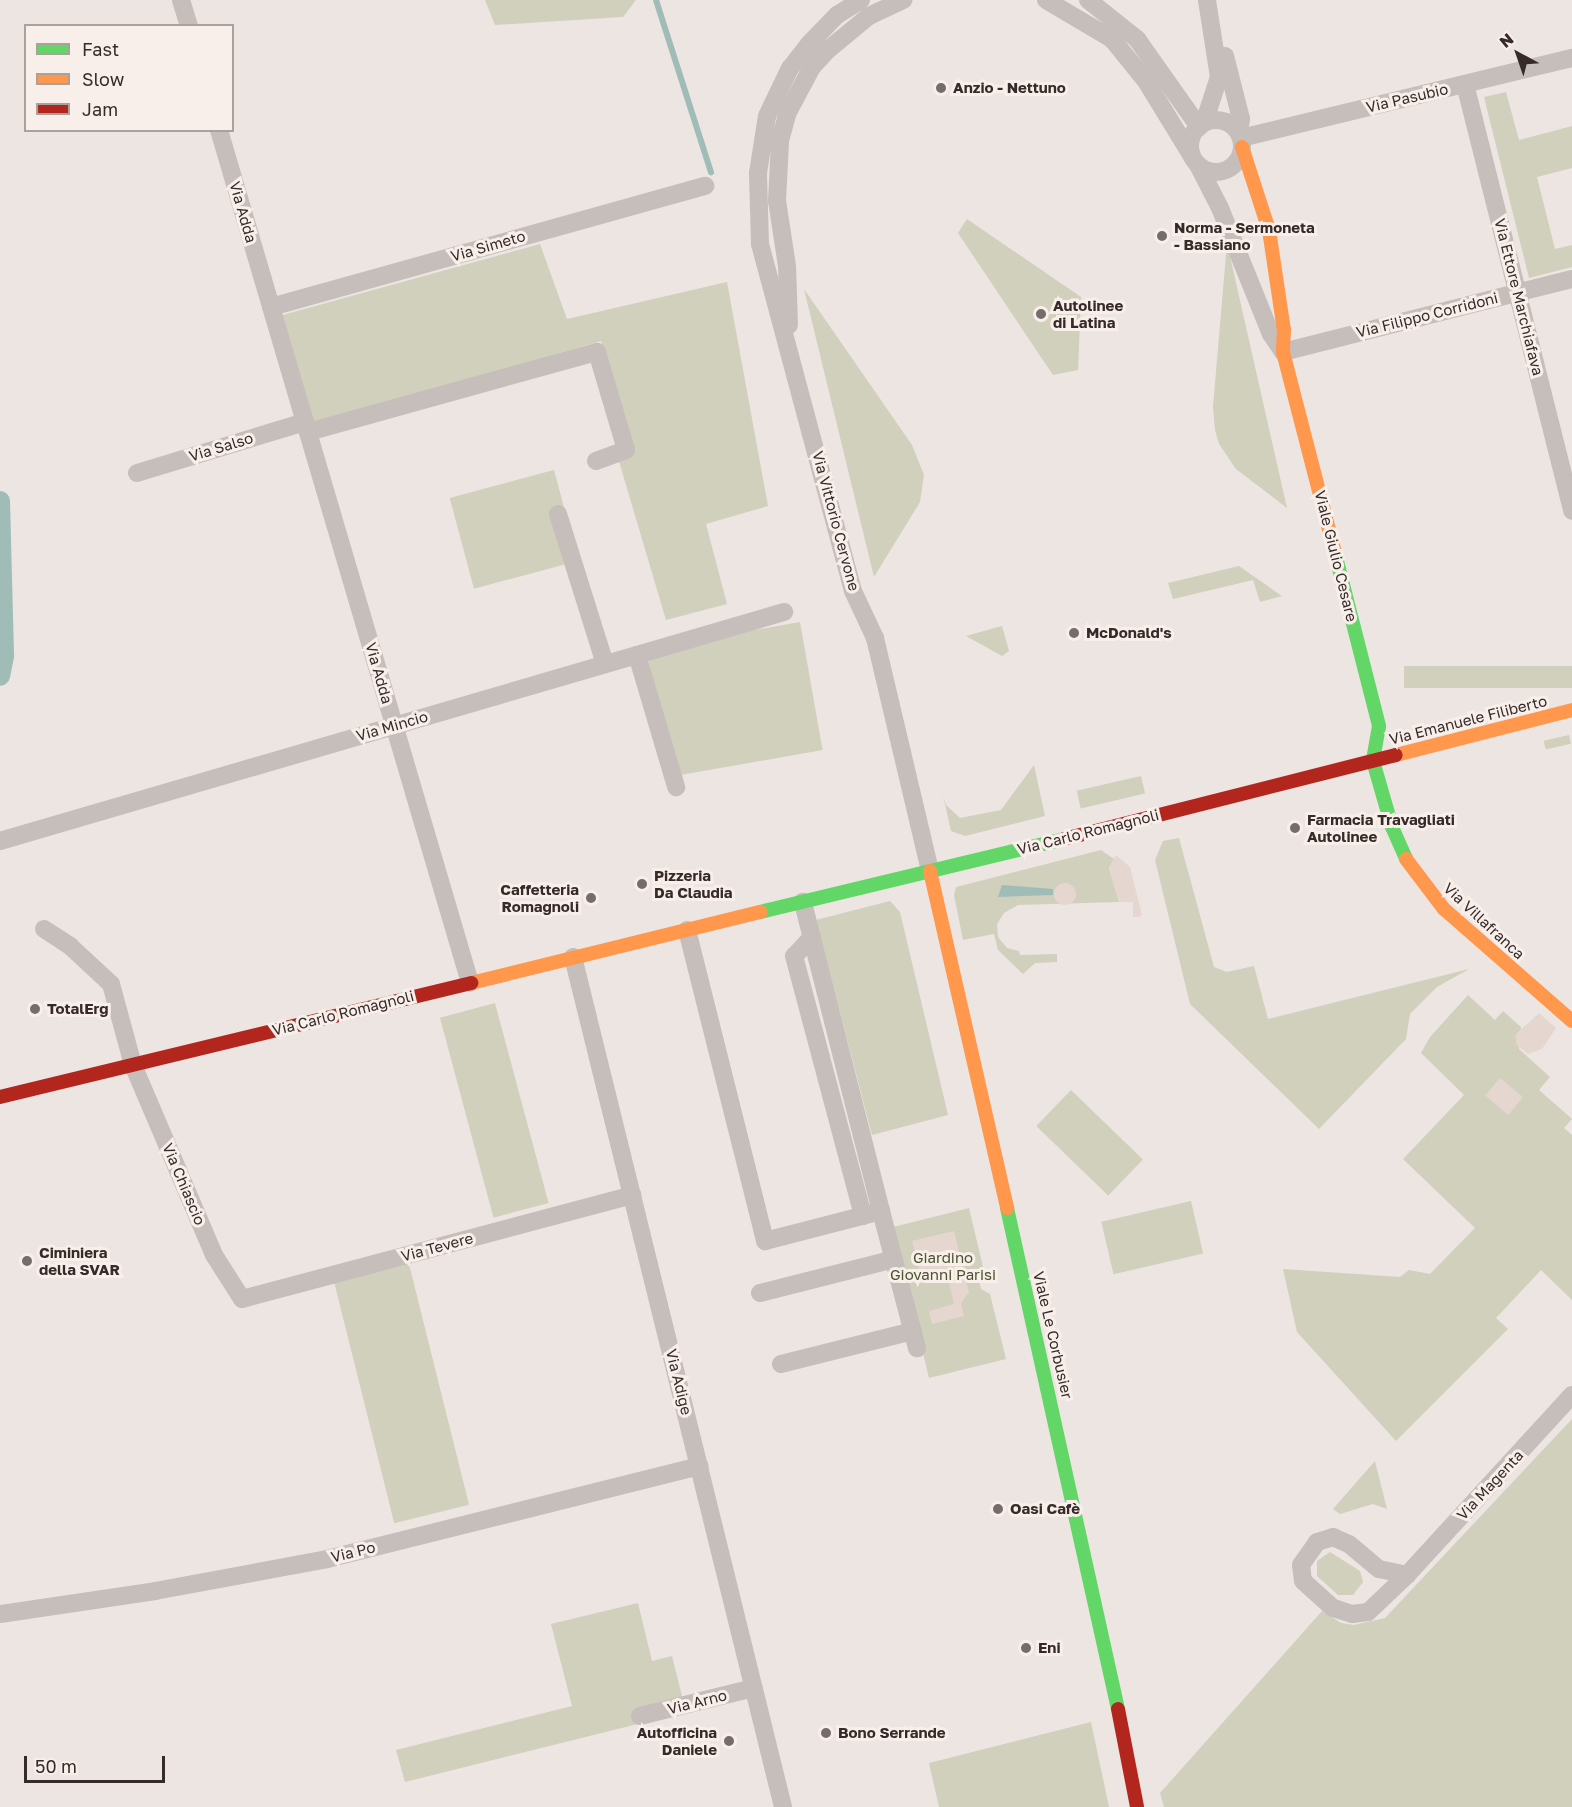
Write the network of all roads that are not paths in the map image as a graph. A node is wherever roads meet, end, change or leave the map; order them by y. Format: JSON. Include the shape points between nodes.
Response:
{"nodes":[{"id":1,"x":181,"y":0,"type":"edge"},
{"id":2,"x":861,"y":0,"type":"edge"},
{"id":3,"x":903,"y":0,"type":"edge"},
{"id":4,"x":1046,"y":0,"type":"edge"},
{"id":5,"x":1088,"y":0,"type":"edge"},
{"id":6,"x":1207,"y":0,"type":"edge"},
{"id":7,"x":188,"y":24,"type":"edge"},
{"id":8,"x":1213,"y":37,"type":"junction"},
{"id":9,"x":1572,"y":58,"type":"edge"},
{"id":10,"x":1465,"y":84,"type":"junction"},
{"id":11,"x":1201,"y":125,"type":"junction"},
{"id":12,"x":220,"y":132,"type":"edge"},
{"id":13,"x":1241,"y":139,"type":"junction"},
{"id":14,"x":1195,"y":161,"type":"junction"},
{"id":15,"x":705,"y":186,"type":"dead end"},
{"id":16,"x":1572,"y":279,"type":"edge"},
{"id":17,"x":1518,"y":292,"type":"junction"},
{"id":18,"x":271,"y":307,"type":"junction"},
{"id":19,"x":790,"y":345,"type":"junction"},
{"id":20,"x":1283,"y":352,"type":"junction"},
{"id":21,"x":306,"y":427,"type":"junction"},
{"id":22,"x":596,"y":460,"type":"dead end"},
{"id":23,"x":137,"y":472,"type":"dead end"},
{"id":24,"x":1572,"y":511,"type":"edge"},
{"id":25,"x":558,"y":514,"type":"dead end"},
{"id":26,"x":784,"y":612,"type":"dead end"},
{"id":27,"x":637,"y":654,"type":"junction"},
{"id":28,"x":605,"y":664,"type":"junction"},
{"id":29,"x":1572,"y":710,"type":"edge"},
{"id":30,"x":394,"y":725,"type":"junction"},
{"id":31,"x":1373,"y":761,"type":"junction"},
{"id":32,"x":676,"y":787,"type":"dead end"},
{"id":33,"x":0,"y":841,"type":"edge"},
{"id":34,"x":930,"y":871,"type":"junction"},
{"id":35,"x":803,"y":902,"type":"junction"},
{"id":36,"x":44,"y":929,"type":"dead end"},
{"id":37,"x":687,"y":930,"type":"junction"},
{"id":38,"x":812,"y":937,"type":"junction"},
{"id":39,"x":573,"y":957,"type":"junction"},
{"id":40,"x":470,"y":983,"type":"junction"},
{"id":41,"x":1572,"y":1021,"type":"edge"},
{"id":42,"x":133,"y":1065,"type":"junction"},
{"id":43,"x":0,"y":1097,"type":"edge"},
{"id":44,"x":632,"y":1195,"type":"junction"},
{"id":45,"x":881,"y":1211,"type":"junction"},
{"id":46,"x":863,"y":1216,"type":"junction"},
{"id":47,"x":894,"y":1259,"type":"junction"},
{"id":48,"x":760,"y":1293,"type":"dead end"},
{"id":49,"x":242,"y":1299,"type":"joint"},
{"id":50,"x":781,"y":1364,"type":"dead end"},
{"id":51,"x":1572,"y":1395,"type":"edge"},
{"id":52,"x":700,"y":1466,"type":"junction"},
{"id":53,"x":1407,"y":1575,"type":"junction"},
{"id":54,"x":0,"y":1614,"type":"edge"},
{"id":55,"x":754,"y":1688,"type":"junction"},
{"id":56,"x":640,"y":1716,"type":"dead end"},
{"id":57,"x":783,"y":1807,"type":"edge"},
{"id":58,"x":1137,"y":1807,"type":"edge"}],
"edges":[{"from":1,"to":7,"type":"street"},
{"from":2,"to":19,"type":"street","name":"Via Vittorio Cervone","via":[[822,29],[790,68],[767,116],[762,140],[758,183],[760,244],[766,276]]},
{"from":3,"to":19,"type":"street","name":"Via Vittorio Cervone","via":[[869,16],[829,49],[812,67],[787,114],[780,141],[777,201],[787,266]]},
{"from":4,"to":14,"type":"street","via":[[1112,39],[1146,81]]},
{"from":5,"to":11,"type":"street","via":[[1137,39]]},
{"from":6,"to":8,"type":"street","name":"Viale Giulio Cesare"},
{"from":8,"to":11,"type":"street","name":"Viale Giulio Cesare","via":[[1219,77]]},
{"from":8,"to":13,"type":"street","name":"Viale Giulio Cesare","via":[[1225,56],[1238,101]]},
{"from":9,"to":10,"type":"street","name":"Via Pasubio"},
{"from":10,"to":13,"type":"street","name":"Via Pasubio"},
{"from":10,"to":17,"type":"street","name":"Via Ettore Marchiafava"},
{"from":11,"to":13,"type":"street","via":[[1226,122]]},
{"from":11,"to":14,"type":"street","via":[[1190,141]]},
{"from":12,"to":18,"type":"street","name":"Via Adda"},
{"from":13,"to":14,"type":"street","via":[[1230,168],[1213,172]]},
{"from":13,"to":20,"type":"street","name":"Viale Giulio Cesare","via":[[1269,230],[1284,330]]},
{"from":14,"to":20,"type":"street","name":"Viale Giulio Cesare","via":[[1220,208],[1271,334]]},
{"from":15,"to":18,"type":"street","name":"Via Simeto"},
{"from":16,"to":17,"type":"street","name":"Via Filippo Corridoni"},
{"from":17,"to":20,"type":"street","name":"Via Filippo Corridoni"},
{"from":17,"to":24,"type":"street","name":"Via Ettore Marchiafava"},
{"from":18,"to":21,"type":"street","name":"Via Adda"},
{"from":19,"to":34,"type":"street","name":"Via Vittorio Cervone","via":[[853,591],[875,638]]},
{"from":20,"to":31,"type":"street","name":"Viale Giulio Cesare","via":[[1379,726]]},
{"from":21,"to":22,"type":"street","via":[[597,352],[626,450]]},
{"from":21,"to":23,"type":"street","name":"Via Salso"},
{"from":21,"to":30,"type":"street","name":"Via Adda"},
{"from":25,"to":28,"type":"street"},
{"from":26,"to":27,"type":"street","name":"Via Mincio"},
{"from":27,"to":28,"type":"street","name":"Via Mincio"},
{"from":27,"to":32,"type":"street"},
{"from":28,"to":30,"type":"street","name":"Via Mincio"},
{"from":29,"to":31,"type":"street","name":"Via Emanuele Filiberto"},
{"from":30,"to":33,"type":"street","name":"Via Mincio"},
{"from":30,"to":40,"type":"street","name":"Via Adda"},
{"from":31,"to":34,"type":"street","name":"Via Carlo Romagnoli"},
{"from":31,"to":41,"type":"street","name":"Via Villafranca","via":[[1392,827],[1425,887],[1464,929]]},
{"from":34,"to":35,"type":"street","name":"Via Carlo Romagnoli"},
{"from":34,"to":58,"type":"street","name":"Viale Le Corbusier","via":[[1095,1593]]},
{"from":35,"to":37,"type":"street","name":"Via Carlo Romagnoli"},
{"from":35,"to":38,"type":"street"},
{"from":36,"to":42,"type":"street","name":"Via Chiascio","via":[[70,946],[111,984]]},
{"from":37,"to":39,"type":"street","name":"Via Carlo Romagnoli"},
{"from":37,"to":46,"type":"street","via":[[765,1241]]},
{"from":38,"to":45,"type":"street"},
{"from":38,"to":46,"type":"street","via":[[794,956]]},
{"from":39,"to":40,"type":"street","name":"Via Carlo Romagnoli"},
{"from":39,"to":44,"type":"street","name":"Via Adige"},
{"from":40,"to":42,"type":"street","name":"Via Carlo Romagnoli"},
{"from":42,"to":43,"type":"street","name":"Via Carlo Romagnoli"},
{"from":42,"to":49,"type":"street","name":"Via Chiascio","via":[[214,1255]]},
{"from":44,"to":49,"type":"street","name":"Via Tevere"},
{"from":44,"to":52,"type":"street","name":"Via Adige"},
{"from":45,"to":46,"type":"street"},
{"from":45,"to":47,"type":"street"},
{"from":47,"to":48,"type":"street"},
{"from":47,"to":50,"type":"street","via":[[915,1340]]},
{"from":51,"to":53,"type":"street","name":"Via Magenta"},
{"from":52,"to":54,"type":"street","name":"Via Po","via":[[327,1559],[185,1586]]},
{"from":52,"to":55,"type":"street","name":"Via Adige"},
{"from":53,"to":53,"type":"street","name":"Via Magenta","via":[[1379,1569],[1350,1544],[1333,1537],[1317,1542],[1301,1565],[1303,1581],[1316,1596],[1333,1608],[1352,1614],[1376,1606]]},
{"from":55,"to":56,"type":"street","name":"Via Arno"},
{"from":55,"to":57,"type":"street","name":"Via Adige"}]}
